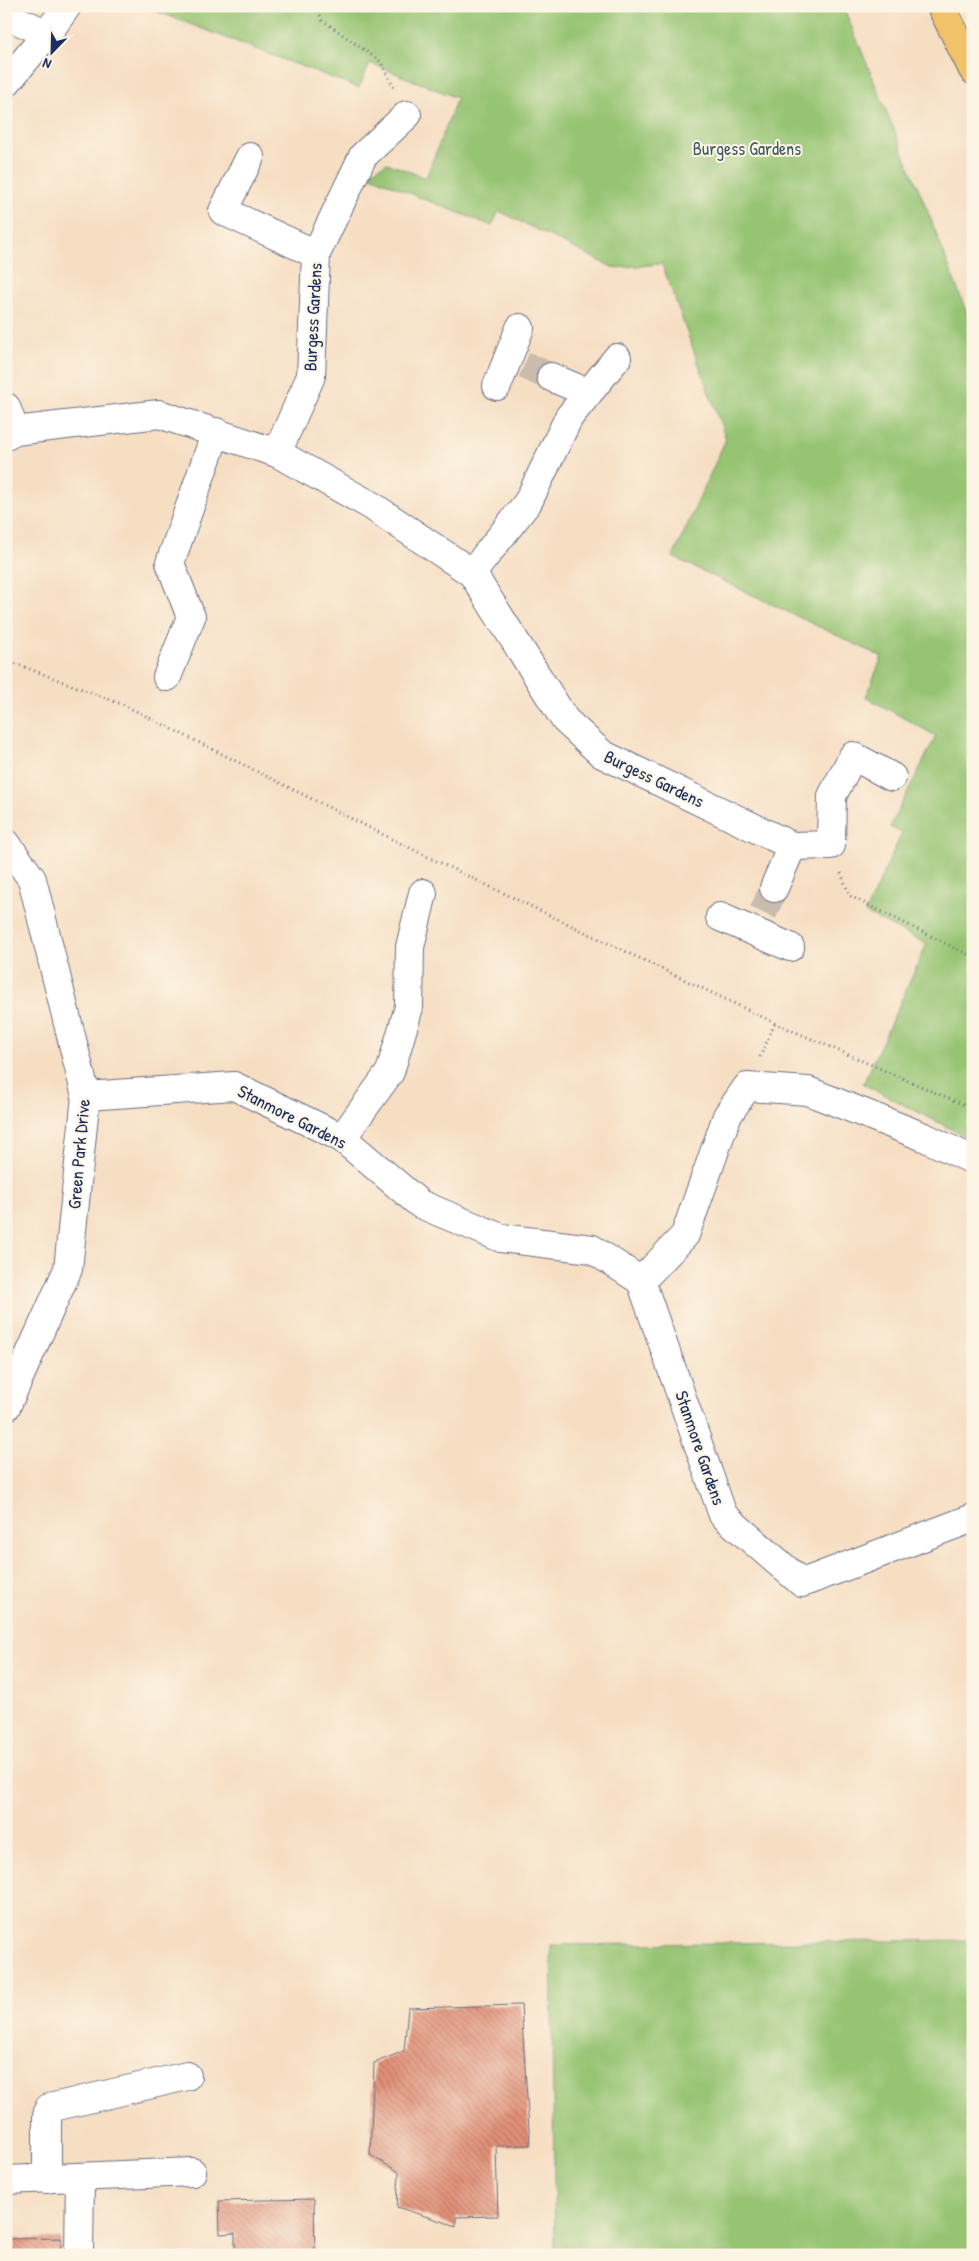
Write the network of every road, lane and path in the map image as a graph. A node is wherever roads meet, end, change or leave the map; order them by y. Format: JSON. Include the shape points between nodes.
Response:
{"nodes":[{"id":1,"x":67,"y":6,"type":"edge"},
{"id":2,"x":143,"y":6,"type":"edge"},
{"id":3,"x":155,"y":6,"type":"edge"},
{"id":4,"x":316,"y":6,"type":"edge"},
{"id":5,"x":941,"y":6,"type":"edge"},
{"id":6,"x":6,"y":15,"type":"edge"},
{"id":7,"x":47,"y":34,"type":"junction"},
{"id":8,"x":973,"y":70,"type":"edge"},
{"id":9,"x":6,"y":83,"type":"edge"},
{"id":10,"x":407,"y":115,"type":"joint"},
{"id":11,"x":250,"y":157,"type":"dead end"},
{"id":12,"x":316,"y":254,"type":"junction"},
{"id":13,"x":520,"y":328,"type":"dead end"},
{"id":14,"x":617,"y":358,"type":"dead end"},
{"id":15,"x":551,"y":377,"type":"tunnel mouth"},
{"id":16,"x":497,"y":386,"type":"dead end"},
{"id":17,"x":588,"y":393,"type":"junction"},
{"id":18,"x":9,"y":424,"type":"edge"},
{"id":19,"x":216,"y":432,"type":"junction"},
{"id":20,"x":277,"y":453,"type":"junction"},
{"id":21,"x":472,"y":573,"type":"junction"},
{"id":22,"x":6,"y":660,"type":"edge"},
{"id":23,"x":167,"y":677,"type":"dead end"},
{"id":24,"x":892,"y":777,"type":"dead end"},
{"id":25,"x":6,"y":843,"type":"edge"},
{"id":26,"x":831,"y":845,"type":"junction"},
{"id":27,"x":792,"y":846,"type":"junction"},
{"id":28,"x":774,"y":888,"type":"tunnel mouth"},
{"id":29,"x":422,"y":893,"type":"dead end"},
{"id":30,"x":720,"y":917,"type":"dead end"},
{"id":31,"x":790,"y":947,"type":"dead end"},
{"id":32,"x":973,"y":957,"type":"edge"},
{"id":33,"x":86,"y":1096,"type":"junction"},
{"id":34,"x":973,"y":1109,"type":"edge"},
{"id":35,"x":342,"y":1138,"type":"junction"},
{"id":36,"x":973,"y":1160,"type":"edge"},
{"id":37,"x":641,"y":1281,"type":"junction"},
{"id":38,"x":6,"y":1406,"type":"edge"},
{"id":39,"x":973,"y":1518,"type":"edge"},
{"id":40,"x":187,"y":2076,"type":"dead end"},
{"id":41,"x":192,"y":2172,"type":"dead end"},
{"id":42,"x":80,"y":2177,"type":"junction"},
{"id":43,"x":47,"y":2179,"type":"junction"},
{"id":44,"x":6,"y":2180,"type":"edge"},
{"id":45,"x":79,"y":2255,"type":"edge"}],
"edges":[{"from":1,"to":7,"type":"street"},
{"from":2,"to":3,"type":"path"},
{"from":4,"to":10,"type":"path","via":[[322,20],[381,62]]},
{"from":5,"to":8,"type":"highway"},
{"from":6,"to":7,"type":"street"},
{"from":7,"to":9,"type":"street"},
{"from":10,"to":12,"type":"street","name":"Burgess Gardens","via":[[363,156]]},
{"from":11,"to":12,"type":"street","via":[[224,210]]},
{"from":12,"to":20,"type":"street","name":"Burgess Gardens","via":[[311,376]]},
{"from":13,"to":16,"type":"street","via":[[515,361]]},
{"from":14,"to":17,"type":"street"},
{"from":15,"to":17,"type":"street"},
{"from":17,"to":21,"type":"street","via":[[569,417],[528,502]]},
{"from":18,"to":19,"type":"street","name":"Burgess Gardens","via":[[159,414]]},
{"from":19,"to":20,"type":"street","name":"Burgess Gardens"},
{"from":19,"to":23,"type":"street","via":[[170,563],[191,617]]},
{"from":20,"to":21,"type":"street","name":"Burgess Gardens","via":[[372,506]]},
{"from":21,"to":27,"type":"street","name":"Burgess Gardens","via":[[565,720],[602,754]]},
{"from":22,"to":34,"type":"path","via":[[124,705],[426,856],[766,1019]]},
{"from":24,"to":26,"type":"street","via":[[853,756],[832,796]]},
{"from":25,"to":33,"type":"street","name":"Green Park Drive","via":[[32,879]]},
{"from":26,"to":27,"type":"street","name":"Burgess Gardens"},
{"from":26,"to":32,"type":"path","via":[[850,896]]},
{"from":27,"to":28,"type":"street"},
{"from":29,"to":35,"type":"street","via":[[410,947],[409,1007],[390,1072]]},
{"from":30,"to":31,"type":"street","via":[[759,922]]},
{"from":33,"to":35,"type":"street","name":"Stanmore Gardens","via":[[234,1086]]},
{"from":33,"to":38,"type":"street","name":"Green Park Drive","via":[[68,1269]]},
{"from":35,"to":37,"type":"street","name":"Stanmore Gardens","via":[[420,1204],[501,1238],[592,1249]]},
{"from":36,"to":37,"type":"street","via":[[808,1091],[747,1087],[728,1116],[685,1235]]},
{"from":37,"to":39,"type":"street","name":"Stanmore Gardens","via":[[723,1515],[802,1583]]},
{"from":40,"to":43,"type":"street","via":[[49,2108]]},
{"from":41,"to":42,"type":"street"},
{"from":42,"to":43,"type":"street"},
{"from":42,"to":45,"type":"street"},
{"from":43,"to":44,"type":"street"}]}
